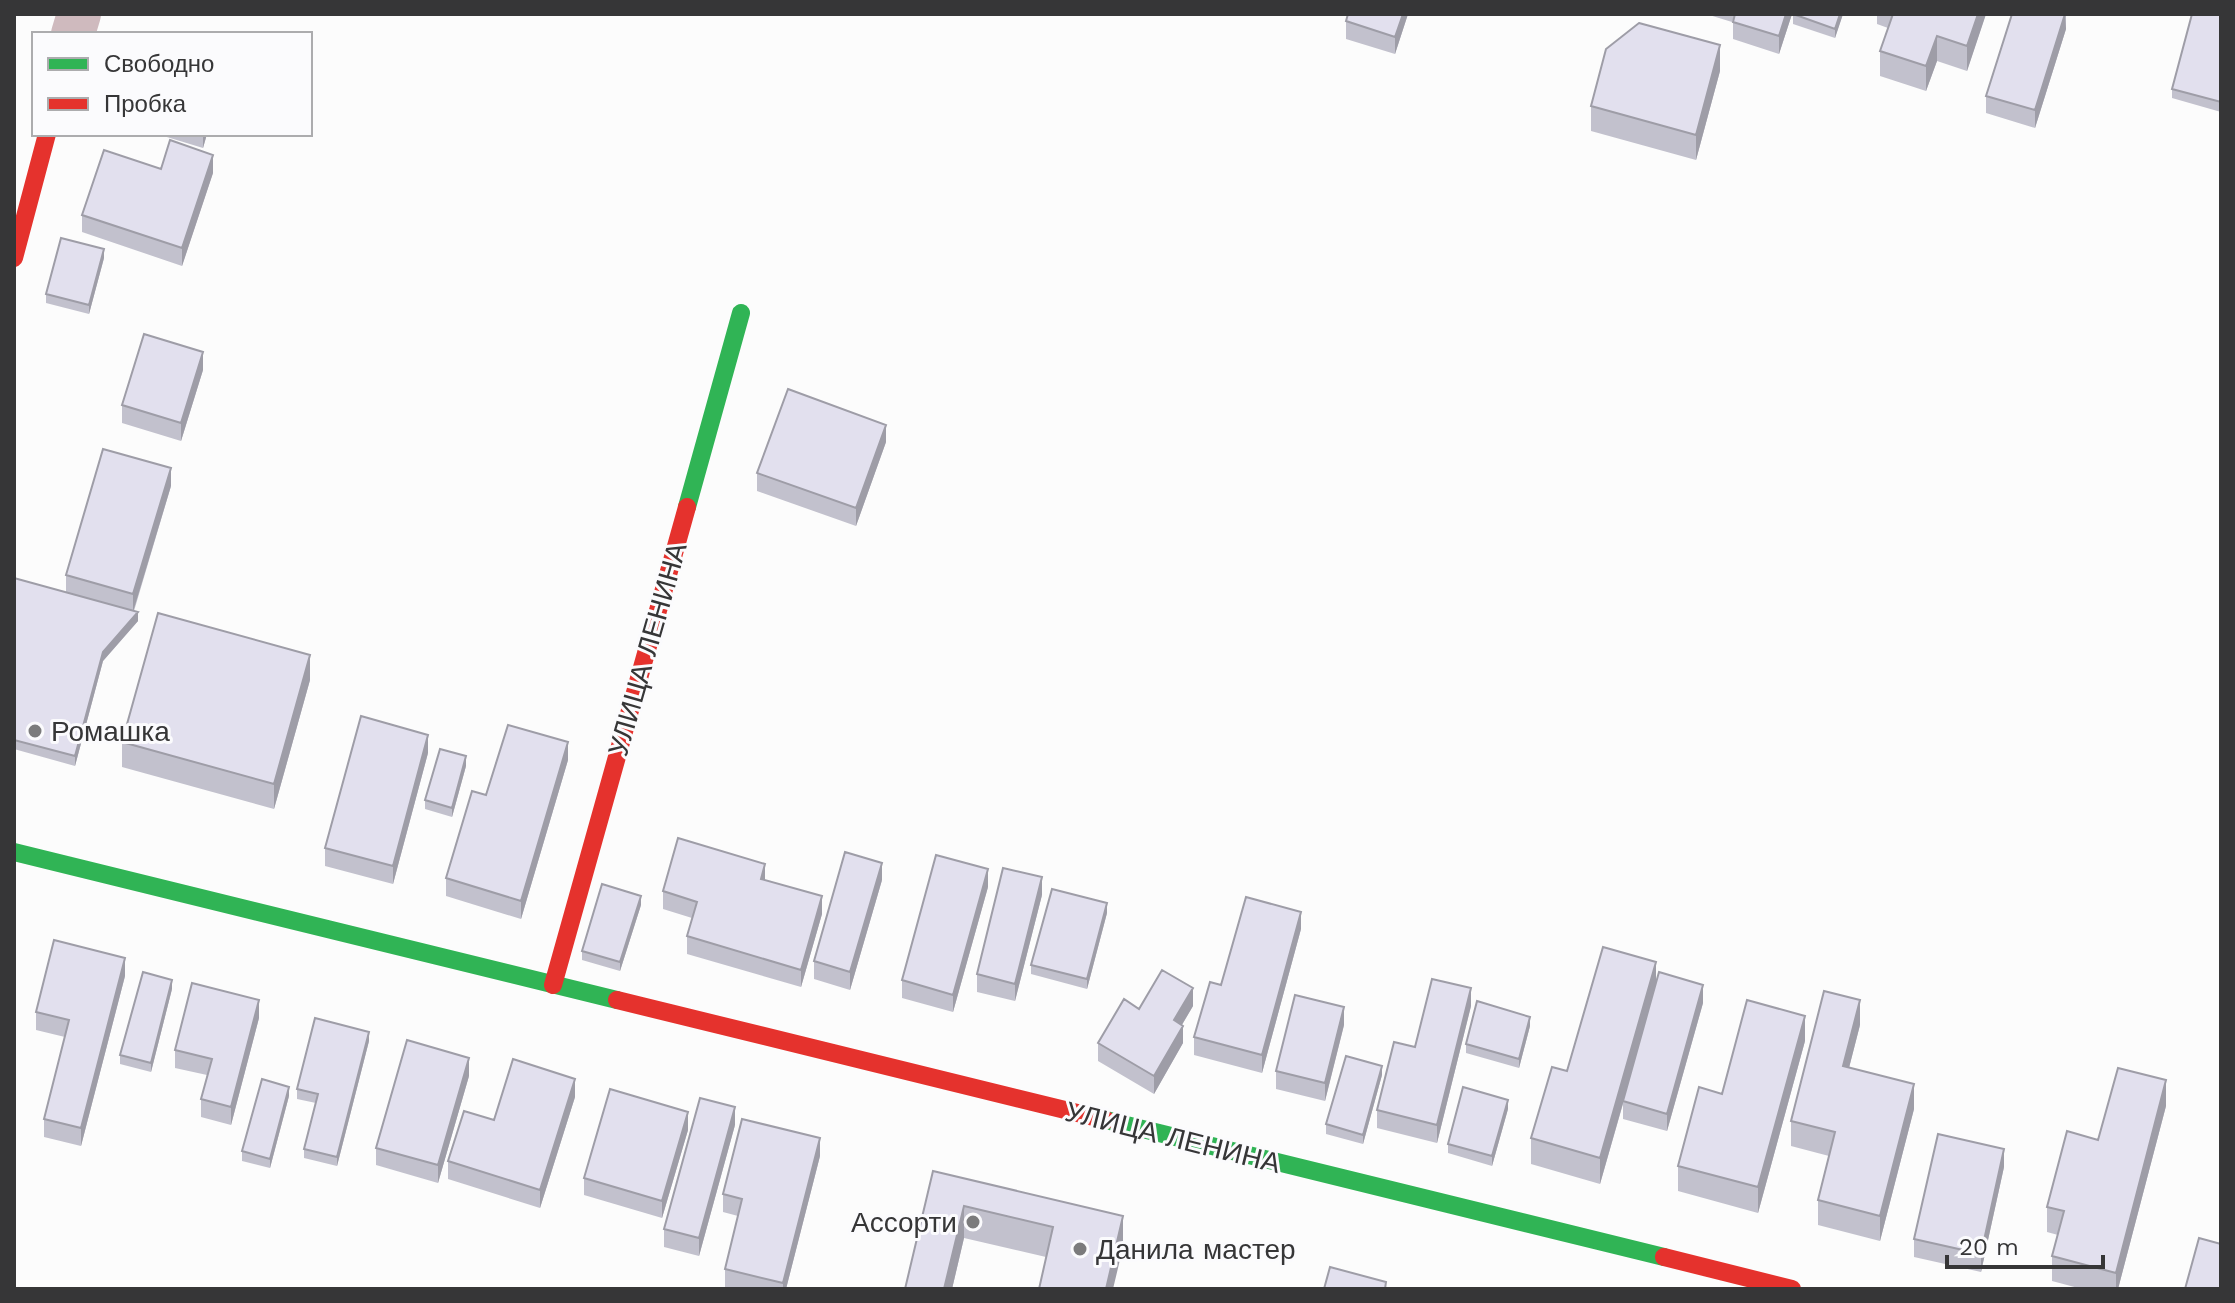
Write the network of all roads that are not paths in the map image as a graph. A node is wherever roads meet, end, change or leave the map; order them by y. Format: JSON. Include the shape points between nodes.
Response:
{"nodes":[{"id":1,"x":46,"y":136,"type":"edge"},
{"id":2,"x":14,"y":258,"type":"edge"},
{"id":3,"x":741,"y":313,"type":"dead end"},
{"id":4,"x":14,"y":852,"type":"edge"},
{"id":5,"x":553,"y":985,"type":"junction"},
{"id":6,"x":1792,"y":1289,"type":"edge"}],
"edges":[{"from":1,"to":2,"type":"street"},
{"from":3,"to":5,"type":"street","name":"УЛИЦА ЛЕНИНА"},
{"from":4,"to":5,"type":"street","name":"УЛИЦА ЛЕНИНА"},
{"from":5,"to":6,"type":"street","name":"УЛИЦА ЛЕНИНА"}]}
